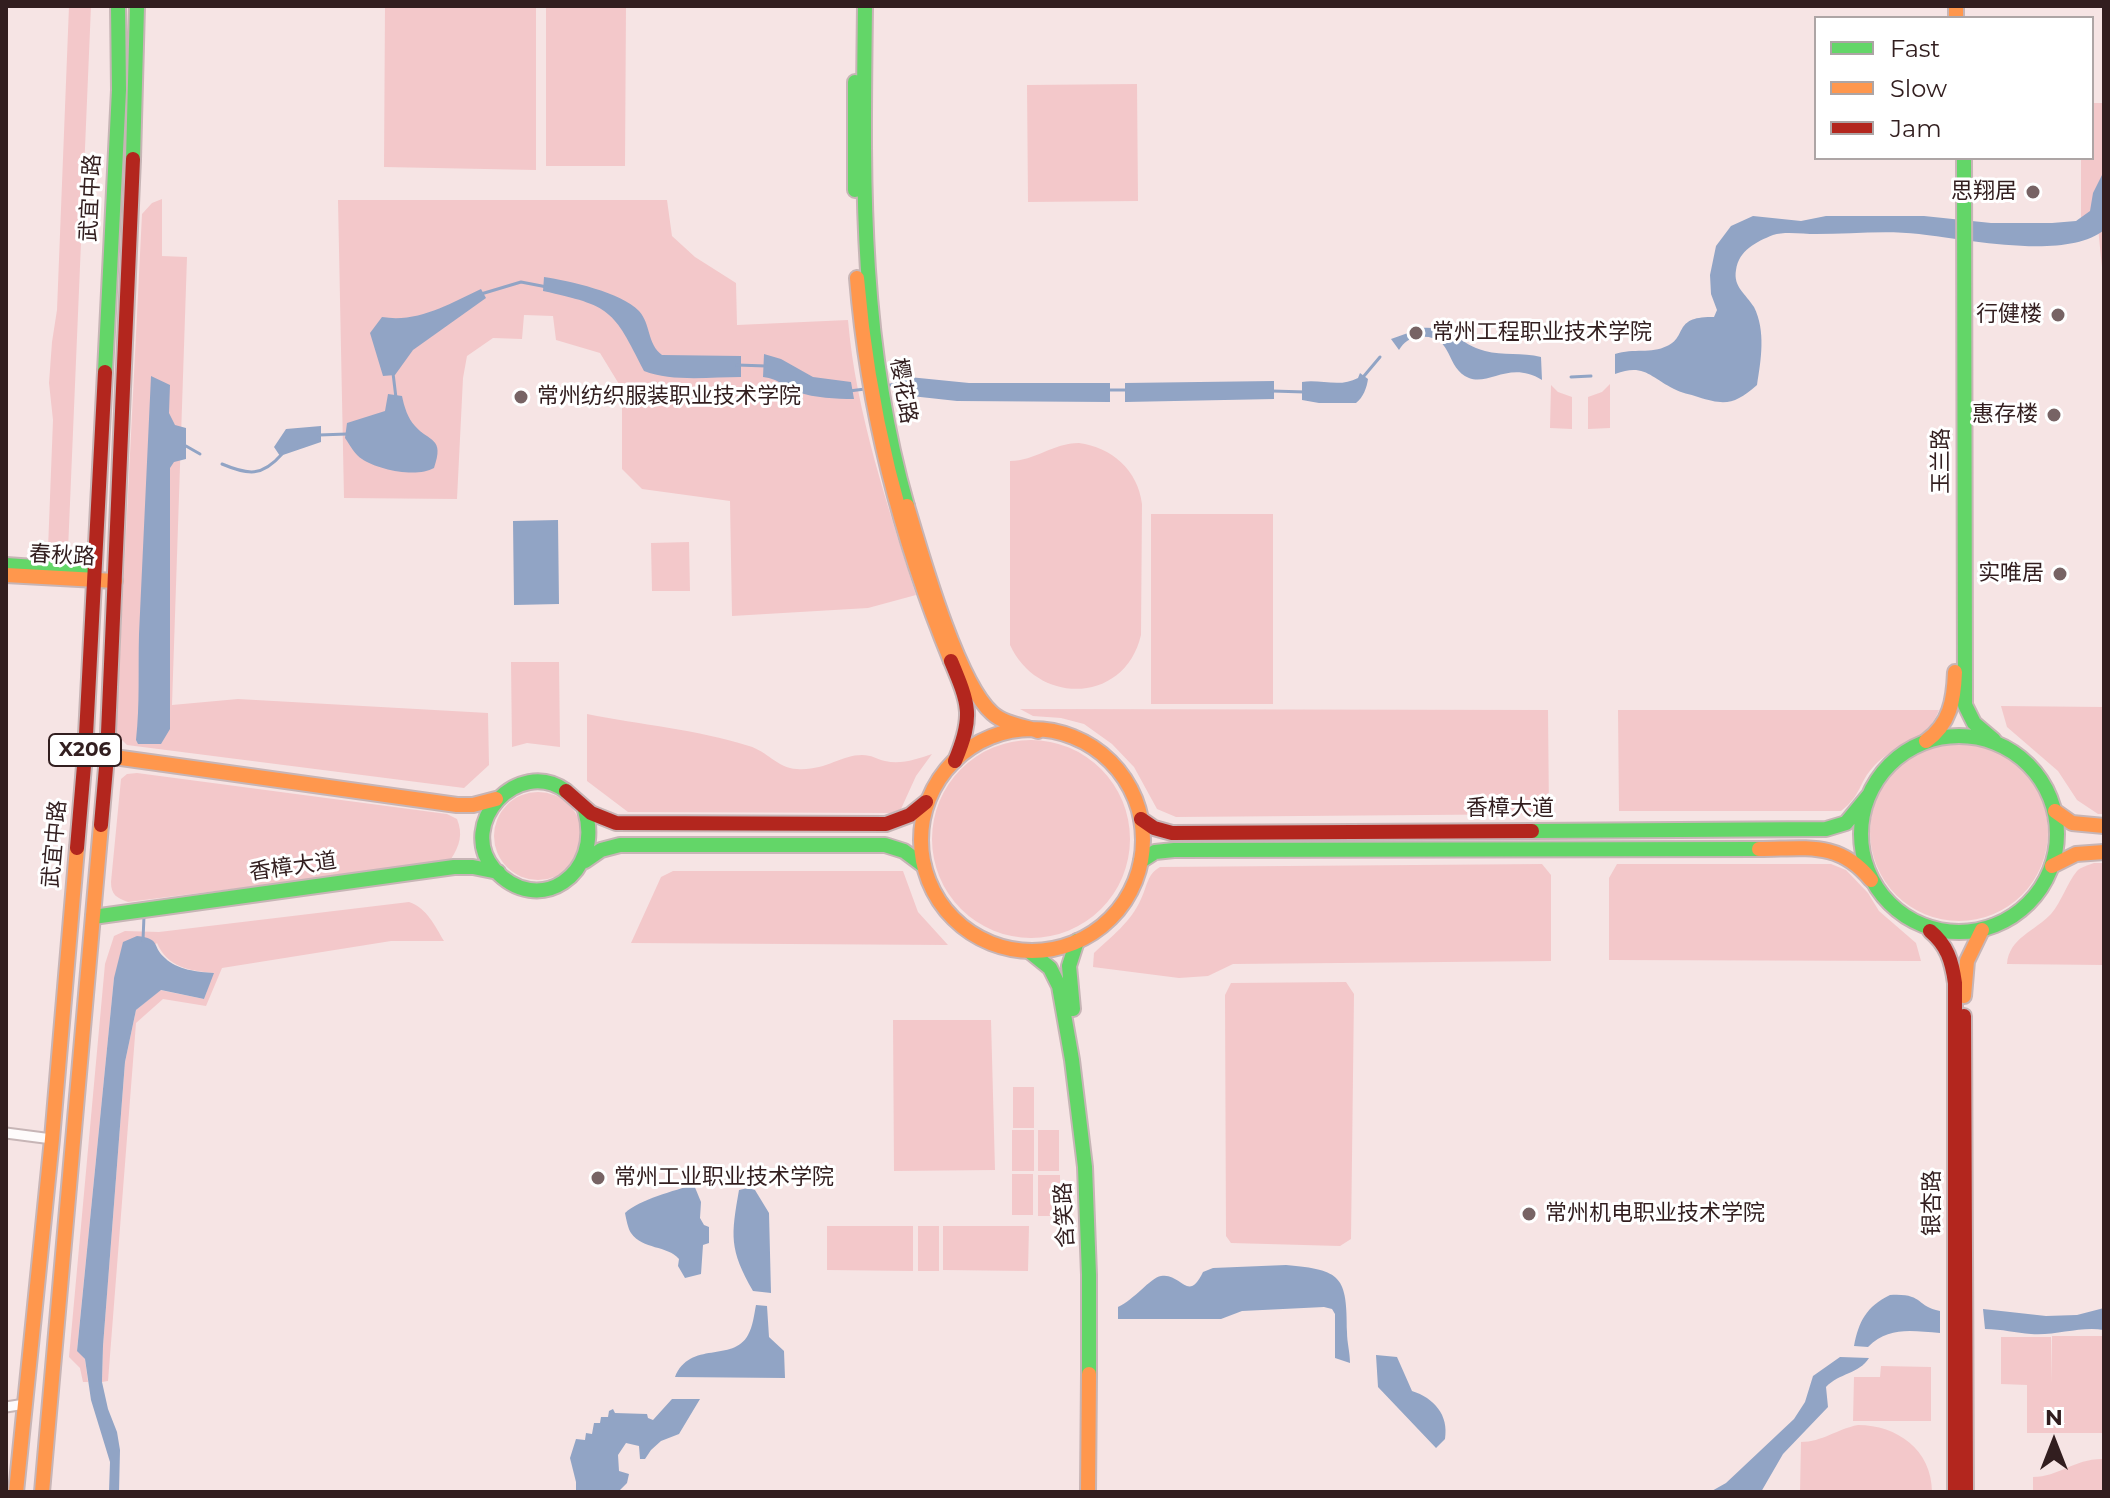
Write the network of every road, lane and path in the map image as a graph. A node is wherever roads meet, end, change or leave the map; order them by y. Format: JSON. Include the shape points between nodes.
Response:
{"nodes":[{"id":1,"x":118,"y":6,"type":"edge"},
{"id":2,"x":137,"y":6,"type":"edge"},
{"id":3,"x":855,"y":6,"type":"edge"},
{"id":4,"x":865,"y":6,"type":"edge"},
{"id":5,"x":1956,"y":160,"type":"edge"},
{"id":6,"x":1964,"y":160,"type":"edge"},
{"id":7,"x":1960,"y":215,"type":"junction"},
{"id":8,"x":1960,"y":246,"type":"junction"},
{"id":9,"x":872,"y":378,"type":"junction"},
{"id":10,"x":876,"y":400,"type":"junction"},
{"id":11,"x":6,"y":565,"type":"edge"},
{"id":12,"x":6,"y":575,"type":"edge"},
{"id":13,"x":93,"y":576,"type":"junction"},
{"id":14,"x":115,"y":581,"type":"junction"},
{"id":15,"x":1038,"y":731,"type":"junction"},
{"id":16,"x":1915,"y":746,"type":"junction"},
{"id":17,"x":2004,"y":747,"type":"junction"},
{"id":18,"x":107,"y":756,"type":"junction"},
{"id":19,"x":955,"y":761,"type":"junction"},
{"id":20,"x":1869,"y":795,"type":"junction"},
{"id":21,"x":496,"y":799,"type":"junction"},
{"id":22,"x":929,"y":799,"type":"junction"},
{"id":23,"x":585,"y":810,"type":"junction"},
{"id":24,"x":2055,"y":811,"type":"junction"},
{"id":25,"x":1141,"y":819,"type":"junction"},
{"id":26,"x":2104,"y":826,"type":"edge"},
{"id":27,"x":2104,"y":852,"type":"edge"},
{"id":28,"x":585,"y":861,"type":"junction"},
{"id":29,"x":1141,"y":861,"type":"junction"},
{"id":30,"x":924,"y":866,"type":"junction"},
{"id":31,"x":2052,"y":866,"type":"junction"},
{"id":32,"x":498,"y":872,"type":"junction"},
{"id":33,"x":1871,"y":880,"type":"junction"},
{"id":34,"x":93,"y":917,"type":"junction"},
{"id":35,"x":1924,"y":926,"type":"junction"},
{"id":36,"x":1982,"y":930,"type":"junction"},
{"id":37,"x":1077,"y":941,"type":"junction"},
{"id":38,"x":1029,"y":951,"type":"junction"},
{"id":39,"x":6,"y":1133,"type":"edge"},
{"id":40,"x":52,"y":1139,"type":"junction"},
{"id":41,"x":25,"y":1404,"type":"junction"},
{"id":42,"x":6,"y":1407,"type":"edge"},
{"id":43,"x":16,"y":1492,"type":"edge"},
{"id":44,"x":42,"y":1492,"type":"edge"},
{"id":45,"x":1088,"y":1492,"type":"edge"},
{"id":46,"x":1098,"y":1492,"type":"edge"},
{"id":47,"x":1955,"y":1492,"type":"edge"},
{"id":48,"x":1966,"y":1492,"type":"edge"}],
"edges":[{"from":1,"to":13,"type":"street","name":"武宜中路","number":"X206","via":[[119,90]]},
{"from":2,"to":14,"type":"street","name":"武宜中路","number":"X206"},
{"from":3,"to":9,"type":"street","name":"樱花路","via":[[855,240]]},
{"from":4,"to":9,"type":"street","name":"樱花路","via":[[866,272]]},
{"from":5,"to":7,"type":"street","name":"玉兰路"},
{"from":6,"to":7,"type":"street","name":"玉兰路"},
{"from":7,"to":8,"type":"street","name":"玉兰路"},
{"from":8,"to":16,"type":"street","name":"玉兰路","via":[[1954,703],[1934,736]]},
{"from":8,"to":17,"type":"street","name":"玉兰路","via":[[1965,705],[1974,723]]},
{"from":9,"to":10,"type":"street","name":"樱花路"},
{"from":10,"to":15,"type":"street","name":"樱花路","via":[[927,572],[980,699],[994,715]]},
{"from":10,"to":19,"type":"street","name":"樱花路","via":[[895,503],[967,699],[967,730]]},
{"from":11,"to":13,"type":"street","name":"春秋路"},
{"from":12,"to":13,"type":"street","name":"春秋路"},
{"from":13,"to":14,"type":"street","name":"春秋路"},
{"from":13,"to":40,"type":"street","name":"武宜中路","number":"X206","via":[[85,754]]},
{"from":14,"to":18,"type":"street","name":"武宜中路","number":"X206"},
{"from":15,"to":19,"type":"street","via":[[986,740]]},
{"from":15,"to":25,"type":"street","via":[[1081,741],[1108,759],[1133,794]]},
{"from":16,"to":17,"type":"street","via":[[1957,736]]},
{"from":16,"to":20,"type":"street","via":[[1880,775]]},
{"from":17,"to":24,"type":"street","via":[[2035,773]]},
{"from":18,"to":21,"type":"street","via":[[457,805]]},
{"from":18,"to":34,"type":"street","name":"武宜中路","number":"X206"},
{"from":19,"to":22,"type":"street"},
{"from":20,"to":25,"type":"street","name":"香樟大道","via":[[1846,823],[1826,829],[1172,833]]},
{"from":20,"to":33,"type":"street","via":[[1860,837]]},
{"from":21,"to":23,"type":"street","via":[[526,782],[544,781],[575,796]]},
{"from":21,"to":32,"type":"street","via":[[482,830],[484,848]]},
{"from":22,"to":23,"type":"street","via":[[910,815],[886,824],[616,823]]},
{"from":22,"to":30,"type":"street","via":[[921,833]]},
{"from":23,"to":28,"type":"street","via":[[591,844]]},
{"from":24,"to":26,"type":"street","via":[[2072,823]]},
{"from":24,"to":31,"type":"street","via":[[2058,842]]},
{"from":25,"to":29,"type":"street"},
{"from":27,"to":31,"type":"street","via":[[2076,854]]},
{"from":28,"to":30,"type":"street","via":[[620,845],[885,845]]},
{"from":28,"to":32,"type":"street","via":[[573,876],[539,890],[520,887]]},
{"from":29,"to":33,"type":"street","name":"香樟大道","via":[[1155,852],[1174,850],[1824,849],[1856,860]]},
{"from":29,"to":37,"type":"street","via":[[1133,887],[1114,915]]},
{"from":30,"to":38,"type":"street","via":[[942,906],[956,922],[989,943]]},
{"from":31,"to":36,"type":"street","via":[[2029,904],[2007,921]]},
{"from":32,"to":34,"type":"street","name":"香樟大道","via":[[454,867]]},
{"from":33,"to":35,"type":"street","via":[[1902,915]]},
{"from":34,"to":44,"type":"street","name":"武宜中路","number":"X206"},
{"from":35,"to":36,"type":"street","via":[[1952,933]]},
{"from":35,"to":47,"type":"street","name":"银杏路","via":[[1944,942],[1955,983]]},
{"from":36,"to":48,"type":"street","name":"银杏路","via":[[1964,966]]},
{"from":37,"to":38,"type":"street"},
{"from":37,"to":46,"type":"street","name":"含笑路","via":[[1068,969],[1093,1151]]},
{"from":38,"to":45,"type":"street","name":"含笑路","via":[[1054,973],[1061,993],[1078,1094],[1089,1255]]},
{"from":39,"to":40,"type":"street"},
{"from":40,"to":41,"type":"street","name":"武宜中路","number":"X206"},
{"from":41,"to":42,"type":"street"},
{"from":41,"to":43,"type":"street","name":"武宜中路","number":"X206"}]}
